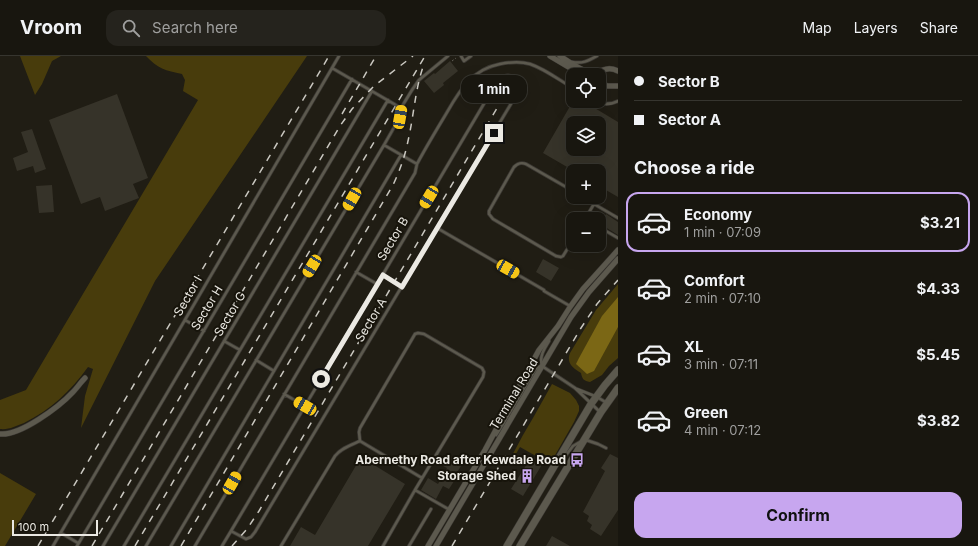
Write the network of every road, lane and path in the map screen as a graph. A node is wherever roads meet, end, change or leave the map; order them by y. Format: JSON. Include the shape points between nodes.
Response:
{"nodes":[{"id":1,"x":339,"y":56,"type":"edge"},
{"id":2,"x":448,"y":56,"type":"edge"},
{"id":3,"x":459,"y":56,"type":"edge"},
{"id":4,"x":471,"y":56,"type":"edge"},
{"id":5,"x":550,"y":56,"type":"edge"},
{"id":6,"x":560,"y":56,"type":"edge"},
{"id":7,"x":597,"y":56,"type":"edge"},
{"id":8,"x":566,"y":60,"type":"junction"},
{"id":9,"x":452,"y":61,"type":"dead end"},
{"id":10,"x":332,"y":68,"type":"junction"},
{"id":11,"x":570,"y":68,"type":"edge"},
{"id":12,"x":618,"y":70,"type":"edge"},
{"id":13,"x":352,"y":79,"type":"junction"},
{"id":14,"x":498,"y":80,"type":"joint"},
{"id":15,"x":566,"y":84,"type":"edge"},
{"id":16,"x":606,"y":86,"type":"edge"},
{"id":17,"x":618,"y":86,"type":"edge"},
{"id":18,"x":372,"y":91,"type":"junction"},
{"id":19,"x":388,"y":100,"type":"junction"},
{"id":20,"x":618,"y":101,"type":"edge"},
{"id":21,"x":606,"y":104,"type":"edge"},
{"id":22,"x":401,"y":108,"type":"junction"},
{"id":23,"x":384,"y":145,"type":"junction"},
{"id":24,"x":401,"y":155,"type":"junction"},
{"id":25,"x":417,"y":164,"type":"junction"},
{"id":26,"x":566,"y":187,"type":"edge"},
{"id":27,"x":594,"y":204,"type":"joint"},
{"id":28,"x":590,"y":212,"type":"edge"},
{"id":29,"x":618,"y":218,"type":"edge"},
{"id":30,"x":437,"y":228,"type":"junction"},
{"id":31,"x":606,"y":231,"type":"edge"},
{"id":32,"x":618,"y":238,"type":"edge"},
{"id":33,"x":618,"y":250,"type":"edge"},
{"id":34,"x":566,"y":251,"type":"edge"},
{"id":35,"x":618,"y":259,"type":"edge"},
{"id":36,"x":356,"y":272,"type":"junction"},
{"id":37,"x":383,"y":275,"type":"junction"},
{"id":38,"x":377,"y":284,"type":"junction"},
{"id":39,"x":402,"y":287,"type":"junction"},
{"id":40,"x":570,"y":307,"type":"junction"},
{"id":41,"x":185,"y":320,"type":"junction"},
{"id":42,"x":558,"y":326,"type":"junction"},
{"id":43,"x":204,"y":331,"type":"junction"},
{"id":44,"x":224,"y":341,"type":"junction"},
{"id":45,"x":240,"y":350,"type":"junction"},
{"id":46,"x":256,"y":360,"type":"junction"},
{"id":47,"x":542,"y":366,"type":"junction"},
{"id":48,"x":618,"y":370,"type":"edge"},
{"id":49,"x":274,"y":371,"type":"junction"},
{"id":50,"x":85,"y":378,"type":"dead end"},
{"id":51,"x":575,"y":388,"type":"junction"},
{"id":52,"x":618,"y":388,"type":"edge"},
{"id":53,"x":284,"y":394,"type":"junction"},
{"id":54,"x":597,"y":397,"type":"junction"},
{"id":55,"x":607,"y":403,"type":"junction"},
{"id":56,"x":592,"y":404,"type":"junction"},
{"id":57,"x":305,"y":406,"type":"junction"},
{"id":58,"x":601,"y":412,"type":"junction"},
{"id":59,"x":0,"y":434,"type":"edge"},
{"id":60,"x":584,"y":440,"type":"junction"},
{"id":61,"x":360,"y":441,"type":"junction"},
{"id":62,"x":606,"y":448,"type":"dead end"},
{"id":63,"x":485,"y":450,"type":"junction"},
{"id":64,"x":554,"y":466,"type":"junction"},
{"id":65,"x":422,"y":478,"type":"junction"},
{"id":66,"x":415,"y":490,"type":"junction"},
{"id":67,"x":431,"y":509,"type":"dead end"},
{"id":68,"x":450,"y":510,"type":"junction"},
{"id":69,"x":231,"y":531,"type":"junction"},
{"id":70,"x":61,"y":533,"type":"junction"},
{"id":71,"x":78,"y":545,"type":"edge"},
{"id":72,"x":53,"y":546,"type":"edge"},
{"id":73,"x":104,"y":546,"type":"edge"},
{"id":74,"x":124,"y":546,"type":"edge"},
{"id":75,"x":146,"y":546,"type":"edge"},
{"id":76,"x":171,"y":546,"type":"edge"},
{"id":77,"x":195,"y":546,"type":"edge"},
{"id":78,"x":222,"y":546,"type":"edge"},
{"id":79,"x":281,"y":546,"type":"edge"},
{"id":80,"x":383,"y":546,"type":"edge"},
{"id":81,"x":409,"y":546,"type":"edge"},
{"id":82,"x":428,"y":546,"type":"edge"},
{"id":83,"x":436,"y":546,"type":"edge"},
{"id":84,"x":507,"y":546,"type":"edge"},
{"id":85,"x":520,"y":546,"type":"edge"}],
"edges":[{"from":1,"to":10,"type":"lane","name":"Sector I"},
{"from":2,"to":22,"type":"lane","via":[[419,80]]},
{"from":3,"to":4,"type":"lane","via":[[464,61]]},
{"from":3,"to":9,"type":"path"},
{"from":5,"to":11,"type":"street"},
{"from":6,"to":8,"type":"street"},
{"from":7,"to":8,"type":"lane","via":[[580,63]]},
{"from":8,"to":12,"type":"street","via":[[588,72],[608,68]]},
{"from":10,"to":13,"type":"lane"},
{"from":10,"to":41,"type":"lane","name":"Sector I"},
{"from":13,"to":18,"type":"lane"},
{"from":13,"to":43,"type":"lane","name":"Sector H"},
{"from":14,"to":30,"type":"lane","name":"Sector A","via":[[505,76],[514,77],[519,84],[518,92]]},
{"from":14,"to":37,"type":"lane","name":"Sector B"},
{"from":15,"to":25,"type":"lane","via":[[530,64],[506,62],[489,67],[475,75],[462,89]]},
{"from":16,"to":17,"type":"street"},
{"from":18,"to":19,"type":"lane"},
{"from":18,"to":44,"type":"lane","name":"Sector G"},
{"from":19,"to":22,"type":"lane"},
{"from":19,"to":45,"type":"lane"},
{"from":20,"to":21,"type":"lane"},
{"from":22,"to":23,"type":"lane","via":[[400,117]]},
{"from":23,"to":24,"type":"lane"},
{"from":23,"to":46,"type":"lane"},
{"from":24,"to":25,"type":"lane"},
{"from":24,"to":49,"type":"lane"},
{"from":25,"to":36,"type":"lane","via":[[415,173]]},
{"from":26,"to":34,"type":"lane","via":[[520,163],[514,167],[489,211],[493,219],[556,256],[561,257]]},
{"from":27,"to":28,"type":"lane"},
{"from":27,"to":29,"type":"lane"},
{"from":30,"to":39,"type":"lane","name":"Sector A"},
{"from":30,"to":40,"type":"lane"},
{"from":31,"to":32,"type":"lane"},
{"from":33,"to":40,"type":"street"},
{"from":35,"to":47,"type":"street","name":"Terminal Road","via":[[576,309]]},
{"from":36,"to":38,"type":"lane"},
{"from":36,"to":53,"type":"lane"},
{"from":37,"to":38,"type":"lane","name":"Sector B"},
{"from":37,"to":39,"type":"lane"},
{"from":38,"to":57,"type":"lane","name":"Sector B"},
{"from":39,"to":69,"type":"lane","name":"Sector A","via":[[251,537],[246,539]]},
{"from":40,"to":42,"type":"street"},
{"from":41,"to":43,"type":"lane"},
{"from":41,"to":70,"type":"lane","name":"Sector I"},
{"from":42,"to":47,"type":"lane","via":[[542,353]]},
{"from":42,"to":63,"type":"street","via":[[534,357]]},
{"from":43,"to":71,"type":"lane","name":"Sector H"},
{"from":44,"to":45,"type":"lane"},
{"from":44,"to":73,"type":"lane","name":"Sector G"},
{"from":45,"to":74,"type":"lane"},
{"from":46,"to":49,"type":"lane"},
{"from":46,"to":75,"type":"lane"},
{"from":47,"to":51,"type":"lane"},
{"from":47,"to":63,"type":"lane","via":[[535,370],[504,424]]},
{"from":47,"to":83,"type":"street","name":"Terminal Road"},
{"from":48,"to":54,"type":"main road"},
{"from":49,"to":76,"type":"lane"},
{"from":50,"to":59,"type":"street","via":[[64,401],[43,417],[24,428],[5,435]]},
{"from":51,"to":54,"type":"lane"},
{"from":51,"to":56,"type":"lane"},
{"from":52,"to":55,"type":"main road"},
{"from":53,"to":57,"type":"lane"},
{"from":53,"to":77,"type":"lane"},
{"from":54,"to":55,"type":"lane"},
{"from":54,"to":56,"type":"main road"},
{"from":55,"to":58,"type":"main road"},
{"from":56,"to":58,"type":"lane"},
{"from":56,"to":64,"type":"main road"},
{"from":57,"to":69,"type":"lane","name":"Sector B"},
{"from":58,"to":60,"type":"main road"},
{"from":60,"to":62,"type":"lane"},
{"from":60,"to":64,"type":"lane","via":[[573,446]]},
{"from":60,"to":85,"type":"main road"},
{"from":61,"to":65,"type":"lane"},
{"from":61,"to":65,"type":"lane","via":[[360,428],[415,334],[424,334],[475,364],[484,374]]},
{"from":61,"to":79,"type":"lane","via":[[334,456]]},
{"from":63,"to":68,"type":"street"},
{"from":64,"to":84,"type":"main road"},
{"from":65,"to":66,"type":"lane"},
{"from":66,"to":68,"type":"lane"},
{"from":66,"to":80,"type":"lane"},
{"from":67,"to":81,"type":"lane"},
{"from":68,"to":82,"type":"street"},
{"from":69,"to":78,"type":"lane","name":"Sector B"},
{"from":70,"to":71,"type":"lane"},
{"from":70,"to":72,"type":"lane","name":"Sector I"}]}
